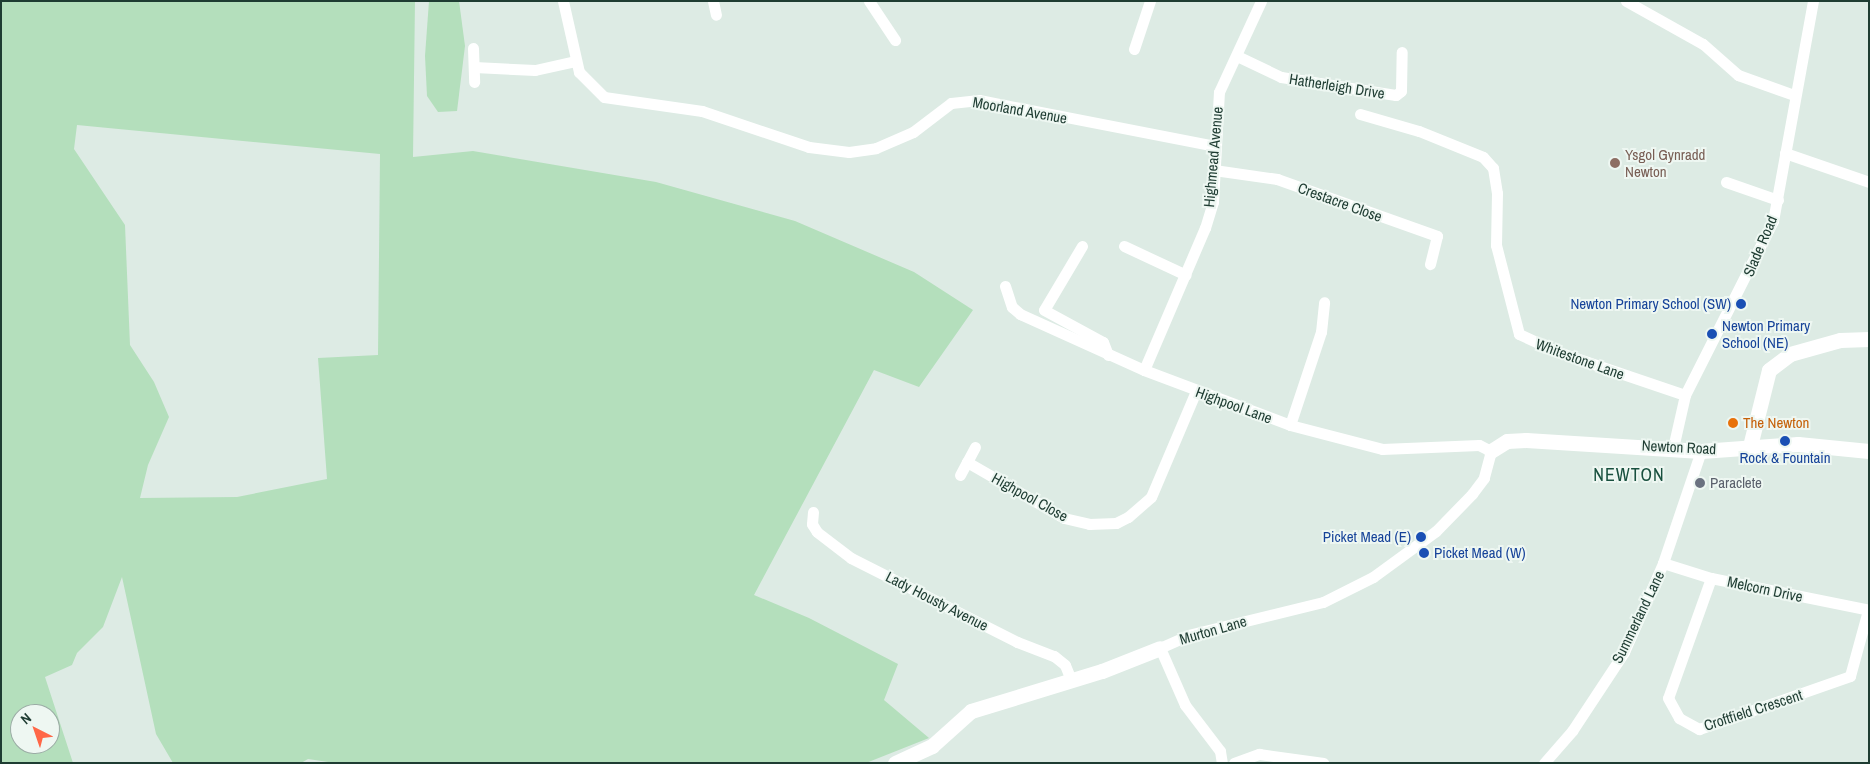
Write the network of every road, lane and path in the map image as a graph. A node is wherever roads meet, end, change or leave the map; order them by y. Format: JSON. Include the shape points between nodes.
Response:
{"nodes":[{"id":1,"x":563,"y":1,"type":"edge"},
{"id":2,"x":713,"y":1,"type":"edge"},
{"id":3,"x":869,"y":1,"type":"edge"},
{"id":4,"x":1150,"y":1,"type":"edge"},
{"id":5,"x":1626,"y":1,"type":"edge"},
{"id":6,"x":1813,"y":1,"type":"edge"},
{"id":7,"x":1259,"y":2,"type":"edge"},
{"id":8,"x":716,"y":15,"type":"dead end"},
{"id":9,"x":896,"y":40,"type":"dead end"},
{"id":10,"x":473,"y":48,"type":"dead end"},
{"id":11,"x":1134,"y":49,"type":"dead end"},
{"id":12,"x":1402,"y":52,"type":"dead end"},
{"id":13,"x":1237,"y":56,"type":"junction"},
{"id":14,"x":576,"y":61,"type":"junction"},
{"id":15,"x":474,"y":67,"type":"junction"},
{"id":16,"x":474,"y":82,"type":"dead end"},
{"id":17,"x":1794,"y":95,"type":"junction"},
{"id":18,"x":1360,"y":114,"type":"dead end"},
{"id":19,"x":1215,"y":146,"type":"junction"},
{"id":20,"x":1785,"y":153,"type":"junction"},
{"id":21,"x":1214,"y":170,"type":"junction"},
{"id":22,"x":1726,"y":182,"type":"dead end"},
{"id":23,"x":1869,"y":182,"type":"edge"},
{"id":24,"x":1778,"y":200,"type":"junction"},
{"id":25,"x":1082,"y":246,"type":"dead end"},
{"id":26,"x":1124,"y":246,"type":"dead end"},
{"id":27,"x":1430,"y":264,"type":"dead end"},
{"id":28,"x":1186,"y":275,"type":"junction"},
{"id":29,"x":1005,"y":286,"type":"dead end"},
{"id":30,"x":1324,"y":302,"type":"dead end"},
{"id":31,"x":1044,"y":310,"type":"junction"},
{"id":32,"x":1036,"y":322,"type":"junction"},
{"id":33,"x":1869,"y":339,"type":"edge"},
{"id":34,"x":1108,"y":355,"type":"junction"},
{"id":35,"x":1144,"y":370,"type":"junction"},
{"id":36,"x":1196,"y":391,"type":"junction"},
{"id":37,"x":1685,"y":396,"type":"junction"},
{"id":38,"x":1290,"y":425,"type":"junction"},
{"id":39,"x":1750,"y":446,"type":"junction"},
{"id":40,"x":975,"y":447,"type":"dead end"},
{"id":41,"x":1672,"y":448,"type":"junction"},
{"id":42,"x":1491,"y":450,"type":"junction"},
{"id":43,"x":1701,"y":451,"type":"junction"},
{"id":44,"x":1869,"y":452,"type":"edge"},
{"id":45,"x":967,"y":462,"type":"junction"},
{"id":46,"x":960,"y":475,"type":"dead end"},
{"id":47,"x":813,"y":512,"type":"dead end"},
{"id":48,"x":1663,"y":563,"type":"junction"},
{"id":49,"x":1711,"y":578,"type":"junction"},
{"id":50,"x":1868,"y":610,"type":"edge"},
{"id":51,"x":1160,"y":648,"type":"junction"},
{"id":52,"x":1071,"y":680,"type":"junction"},
{"id":53,"x":895,"y":763,"type":"edge"},
{"id":54,"x":1222,"y":763,"type":"edge"},
{"id":55,"x":1234,"y":763,"type":"edge"},
{"id":56,"x":1323,"y":763,"type":"edge"},
{"id":57,"x":1544,"y":763,"type":"edge"}],
"edges":[{"from":1,"to":14,"type":"street","name":"Moorland Avenue"},
{"from":2,"to":8,"type":"street"},
{"from":3,"to":9,"type":"street"},
{"from":4,"to":11,"type":"street"},
{"from":5,"to":17,"type":"street","via":[[1703,44],[1738,74]]},
{"from":6,"to":17,"type":"street","name":"Slade Road"},
{"from":7,"to":13,"type":"street","name":"Highmead Avenue"},
{"from":10,"to":15,"type":"street"},
{"from":12,"to":13,"type":"street","name":"Hatherleigh Drive","via":[[1401,91],[1396,95],[1281,77]]},
{"from":13,"to":19,"type":"street","name":"Highmead Avenue","via":[[1219,92]]},
{"from":14,"to":15,"type":"street","via":[[535,70]]},
{"from":14,"to":19,"type":"street","name":"Moorland Avenue","via":[[584,81],[597,93],[634,102],[702,110],[833,150],[862,151],[893,143],[941,108],[971,100]]},
{"from":15,"to":16,"type":"street"},
{"from":17,"to":20,"type":"street","name":"Slade Road"},
{"from":18,"to":37,"type":"street","name":"Whitestone Lane","via":[[1428,134],[1483,157],[1493,168],[1497,194],[1496,245],[1519,334],[1558,352]]},
{"from":19,"to":21,"type":"street","name":"Highmead Avenue"},
{"from":20,"to":23,"type":"street"},
{"from":20,"to":24,"type":"street","name":"Slade Road"},
{"from":21,"to":27,"type":"street","name":"Crestacre Close","via":[[1277,179],[1437,236]]},
{"from":21,"to":28,"type":"street","name":"Highmead Avenue","via":[[1213,202]]},
{"from":22,"to":24,"type":"street"},
{"from":24,"to":37,"type":"street","name":"Slade Road","via":[[1766,239]]},
{"from":25,"to":31,"type":"street"},
{"from":26,"to":28,"type":"street"},
{"from":28,"to":35,"type":"street","name":"Highmead Avenue"},
{"from":29,"to":32,"type":"street","name":"Highpool Lane","via":[[1012,307]]},
{"from":30,"to":38,"type":"street","via":[[1322,332]]},
{"from":31,"to":32,"type":"street"},
{"from":31,"to":34,"type":"street","via":[[1103,342]]},
{"from":32,"to":34,"type":"street","name":"Highpool Lane"},
{"from":33,"to":39,"type":"street","via":[[1840,340],[1790,354],[1769,370]]},
{"from":34,"to":35,"type":"street","name":"Highpool Lane"},
{"from":35,"to":36,"type":"street","name":"Highpool Lane"},
{"from":36,"to":38,"type":"street","name":"Highpool Lane"},
{"from":36,"to":45,"type":"street","name":"Highpool Close","via":[[1151,497],[1116,523],[1089,524],[1064,518]]},
{"from":37,"to":41,"type":"street","name":"Slade Road"},
{"from":38,"to":42,"type":"street","name":"Highpool Lane","via":[[1382,449],[1479,445]]},
{"from":39,"to":43,"type":"street","name":"Newton Road"},
{"from":39,"to":44,"type":"street","name":"Newton Road","via":[[1798,444]]},
{"from":40,"to":45,"type":"street"},
{"from":41,"to":42,"type":"street","name":"Newton Road","via":[[1526,440],[1507,441]]},
{"from":41,"to":43,"type":"street","name":"Newton Road"},
{"from":42,"to":51,"type":"street","name":"Murton Lane","via":[[1484,478],[1472,494],[1417,546],[1373,577],[1323,602],[1189,635]]},
{"from":43,"to":48,"type":"street","name":"Summerland Lane"},
{"from":45,"to":46,"type":"street"},
{"from":47,"to":52,"type":"street","name":"Lady Housty Avenue","via":[[812,524],[817,532],[851,558],[1054,656],[1065,665]]},
{"from":48,"to":49,"type":"street","name":"Melcorn Drive"},
{"from":48,"to":57,"type":"street","name":"Summerland Lane","via":[[1624,652],[1572,731]]},
{"from":49,"to":50,"type":"street","name":"Melcorn Drive"},
{"from":49,"to":50,"type":"street","name":"Croftfield Crescent","via":[[1668,698],[1679,718],[1699,729],[1850,676]]},
{"from":51,"to":52,"type":"street","name":"Murton Lane"},
{"from":51,"to":54,"type":"street","via":[[1185,705],[1220,751]]},
{"from":52,"to":53,"type":"street","name":"Murton Lane","via":[[970,711],[932,746]]},
{"from":55,"to":56,"type":"street","via":[[1259,754]]}]}
